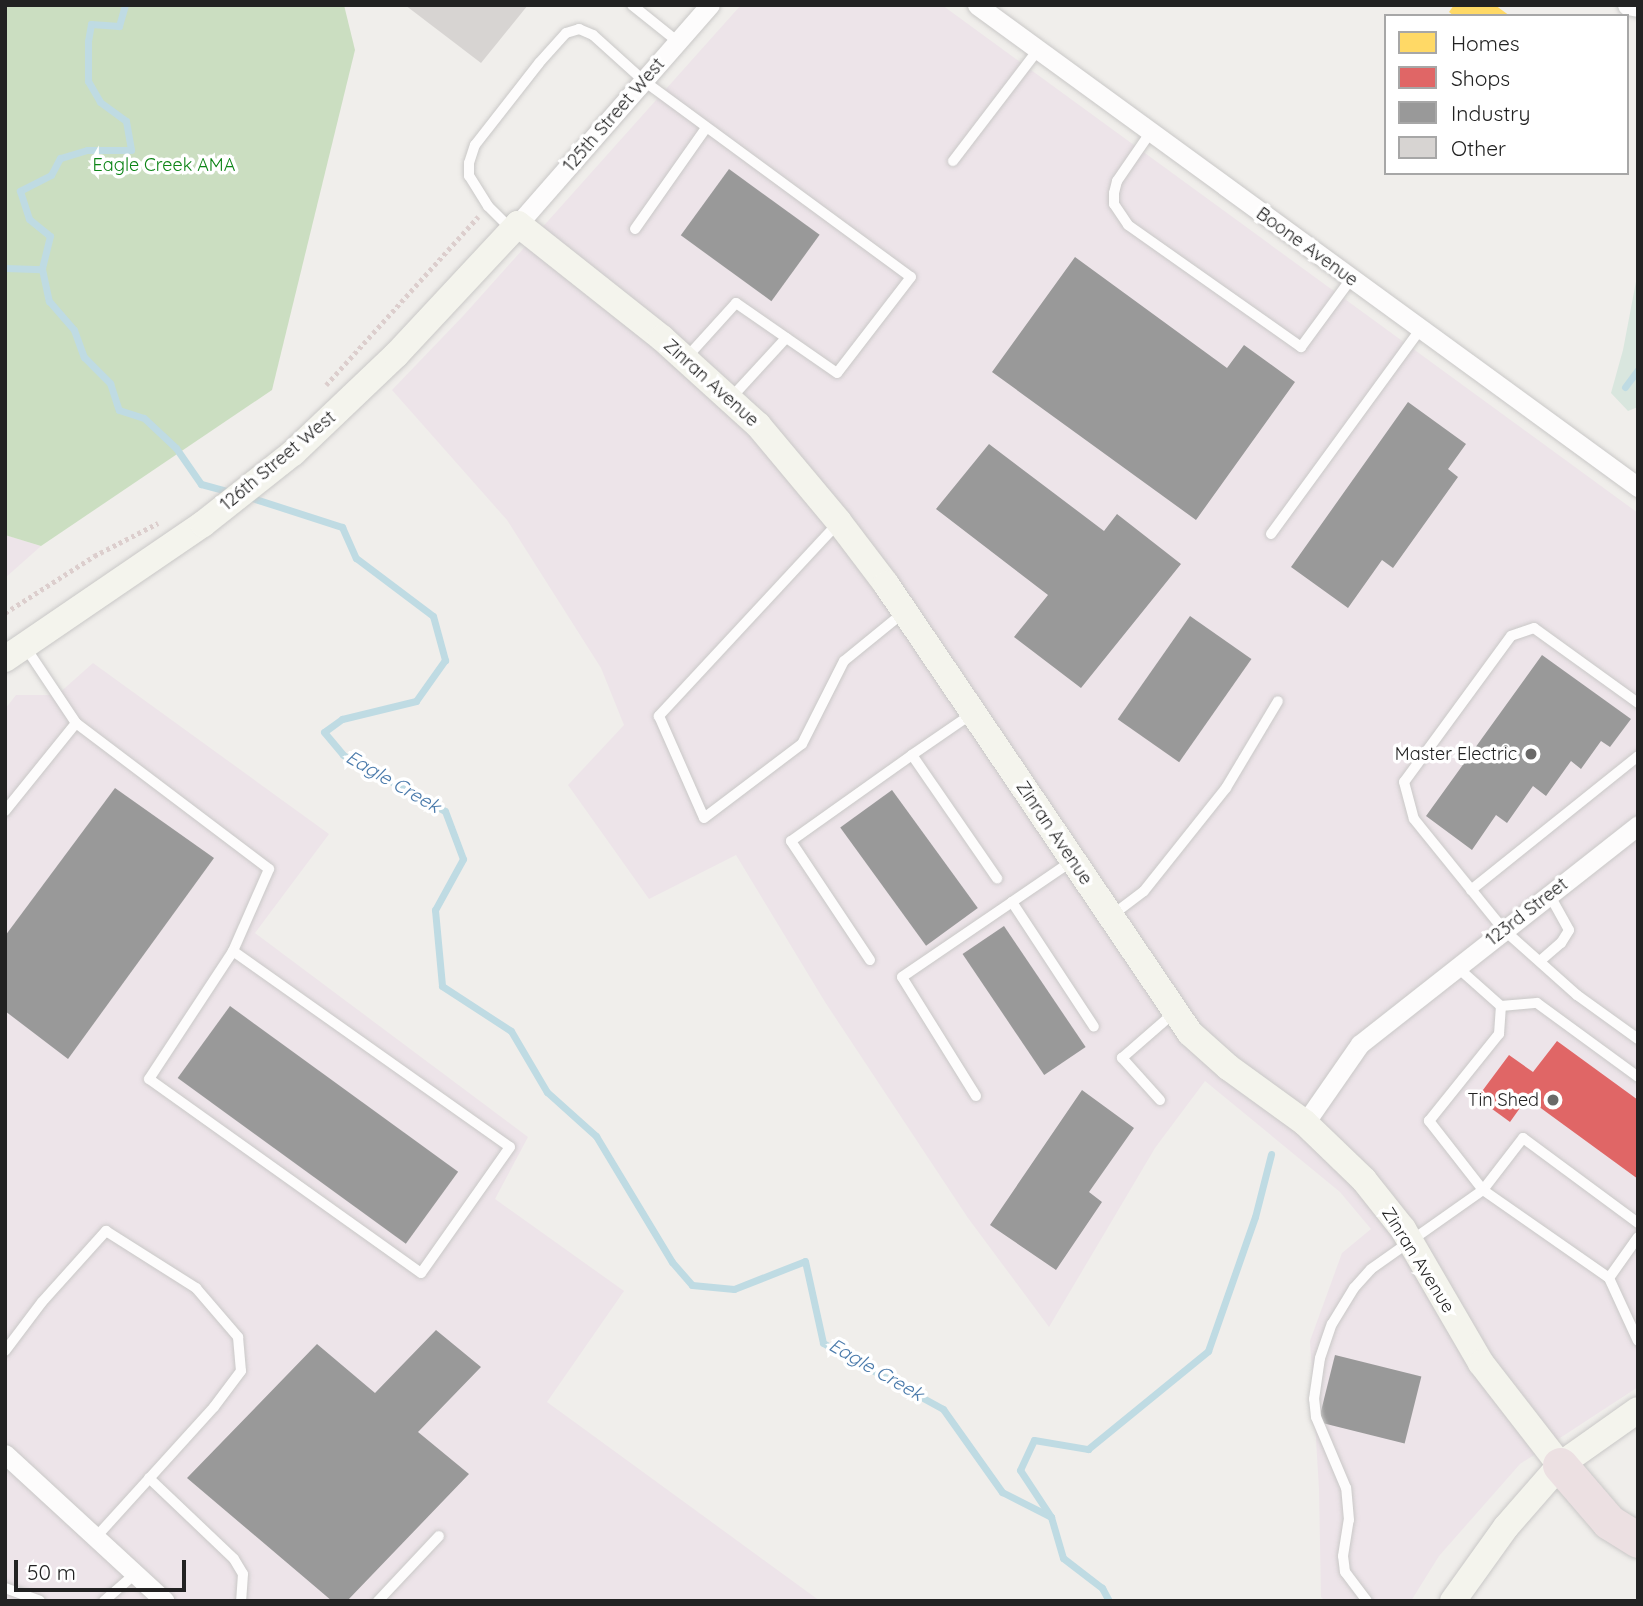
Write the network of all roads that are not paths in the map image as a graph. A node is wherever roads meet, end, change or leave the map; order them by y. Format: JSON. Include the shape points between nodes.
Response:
{"nodes":[{"id":1,"x":632,"y":5,"type":"edge"},
{"id":2,"x":710,"y":5,"type":"edge"},
{"id":3,"x":977,"y":5,"type":"edge"},
{"id":4,"x":1627,"y":5,"type":"edge"},
{"id":5,"x":1638,"y":7,"type":"edge"},
{"id":6,"x":678,"y":42,"type":"junction"},
{"id":7,"x":1037,"y":51,"type":"junction"},
{"id":8,"x":644,"y":81,"type":"junction"},
{"id":9,"x":706,"y":128,"type":"junction"},
{"id":10,"x":1150,"y":133,"type":"junction"},
{"id":11,"x":953,"y":160,"type":"dead end"},
{"id":12,"x":515,"y":227,"type":"junction"},
{"id":13,"x":635,"y":229,"type":"dead end"},
{"id":14,"x":1351,"y":279,"type":"junction"},
{"id":15,"x":1420,"y":330,"type":"junction"},
{"id":16,"x":786,"y":338,"type":"junction"},
{"id":17,"x":685,"y":359,"type":"junction"},
{"id":18,"x":730,"y":399,"type":"junction"},
{"id":19,"x":1638,"y":488,"type":"edge"},
{"id":20,"x":839,"y":522,"type":"junction"},
{"id":21,"x":1271,"y":534,"type":"dead end"},
{"id":22,"x":904,"y":612,"type":"junction"},
{"id":23,"x":14,"y":652,"type":"edge"},
{"id":24,"x":1278,"y":701,"type":"dead end"},
{"id":25,"x":1638,"y":703,"type":"edge"},
{"id":26,"x":973,"y":713,"type":"junction"},
{"id":27,"x":76,"y":723,"type":"junction"},
{"id":28,"x":912,"y":755,"type":"junction"},
{"id":29,"x":1638,"y":756,"type":"edge"},
{"id":30,"x":5,"y":811,"type":"edge"},
{"id":31,"x":1638,"y":825,"type":"edge"},
{"id":32,"x":1073,"y":860,"type":"junction"},
{"id":33,"x":998,"y":878,"type":"dead end"},
{"id":34,"x":1471,"y":890,"type":"junction"},
{"id":35,"x":1549,"y":894,"type":"junction"},
{"id":36,"x":1012,"y":902,"type":"junction"},
{"id":37,"x":1111,"y":916,"type":"junction"},
{"id":38,"x":1504,"y":930,"type":"junction"},
{"id":39,"x":233,"y":951,"type":"junction"},
{"id":40,"x":870,"y":960,"type":"dead end"},
{"id":41,"x":1539,"y":961,"type":"junction"},
{"id":42,"x":1457,"y":966,"type":"junction"},
{"id":43,"x":1500,"y":1006,"type":"junction"},
{"id":44,"x":1175,"y":1012,"type":"junction"},
{"id":45,"x":1094,"y":1027,"type":"dead end"},
{"id":46,"x":1638,"y":1039,"type":"edge"},
{"id":47,"x":1638,"y":1077,"type":"edge"},
{"id":48,"x":976,"y":1096,"type":"dead end"},
{"id":49,"x":1160,"y":1100,"type":"dead end"},
{"id":50,"x":1306,"y":1123,"type":"junction"},
{"id":51,"x":1483,"y":1190,"type":"junction"},
{"id":52,"x":1638,"y":1223,"type":"edge"},
{"id":53,"x":1638,"y":1237,"type":"edge"},
{"id":54,"x":1410,"y":1241,"type":"junction"},
{"id":55,"x":1609,"y":1278,"type":"junction"},
{"id":56,"x":1638,"y":1341,"type":"edge"},
{"id":57,"x":5,"y":1352,"type":"edge"},
{"id":58,"x":1638,"y":1410,"type":"edge"},
{"id":59,"x":5,"y":1454,"type":"edge"},
{"id":60,"x":1560,"y":1465,"type":"junction"},
{"id":61,"x":149,"y":1478,"type":"junction"},
{"id":62,"x":439,"y":1536,"type":"dead end"},
{"id":63,"x":96,"y":1537,"type":"junction"},
{"id":64,"x":1638,"y":1540,"type":"edge"},
{"id":65,"x":135,"y":1574,"type":"junction"},
{"id":66,"x":5,"y":1588,"type":"edge"},
{"id":67,"x":40,"y":1601,"type":"edge"},
{"id":68,"x":105,"y":1601,"type":"edge"},
{"id":69,"x":165,"y":1601,"type":"edge"},
{"id":70,"x":241,"y":1601,"type":"edge"},
{"id":71,"x":378,"y":1601,"type":"edge"},
{"id":72,"x":1367,"y":1601,"type":"edge"},
{"id":73,"x":1453,"y":1601,"type":"edge"}],
"edges":[{"from":1,"to":6,"type":"lane"},
{"from":2,"to":6,"type":"street","name":"125th Street West"},
{"from":3,"to":7,"type":"street","name":"Boone Avenue"},
{"from":4,"to":5,"type":"street"},
{"from":6,"to":8,"type":"street","name":"125th Street West"},
{"from":7,"to":10,"type":"street","name":"Boone Avenue"},
{"from":7,"to":11,"type":"lane"},
{"from":8,"to":9,"type":"lane"},
{"from":8,"to":12,"type":"street","name":"125th Street West"},
{"from":8,"to":12,"type":"lane","via":[[593,35],[579,29],[566,33],[475,145],[469,176],[488,206]]},
{"from":9,"to":13,"type":"lane"},
{"from":9,"to":16,"type":"lane","via":[[911,277],[837,373]]},
{"from":10,"to":14,"type":"street","name":"Boone Avenue"},
{"from":10,"to":14,"type":"lane","via":[[1114,192],[1120,216],[1137,231],[1301,347]]},
{"from":12,"to":17,"type":"street","name":"Zinran Avenue"},
{"from":12,"to":23,"type":"street","name":"126th Street West","via":[[396,355],[293,453],[204,524]]},
{"from":14,"to":15,"type":"street","name":"Boone Avenue"},
{"from":15,"to":19,"type":"street","name":"Boone Avenue"},
{"from":15,"to":21,"type":"lane"},
{"from":16,"to":17,"type":"lane","via":[[736,303]]},
{"from":16,"to":18,"type":"lane"},
{"from":17,"to":18,"type":"street","name":"Zinran Avenue"},
{"from":18,"to":20,"type":"street","name":"Zinran Avenue","via":[[758,425]]},
{"from":20,"to":22,"type":"street","name":"Zinran Avenue"},
{"from":20,"to":22,"type":"lane","via":[[659,716],[704,818],[802,744],[844,661]]},
{"from":22,"to":26,"type":"street","name":"Zinran Avenue"},
{"from":23,"to":27,"type":"lane"},
{"from":24,"to":37,"type":"lane","via":[[1226,788],[1144,891]]},
{"from":25,"to":34,"type":"lane","via":[[1534,628],[1511,636],[1404,782],[1414,819]]},
{"from":26,"to":28,"type":"lane"},
{"from":26,"to":32,"type":"street","name":"Zinran Avenue"},
{"from":27,"to":30,"type":"lane"},
{"from":27,"to":39,"type":"lane","via":[[269,869]]},
{"from":28,"to":33,"type":"lane"},
{"from":28,"to":40,"type":"lane","via":[[790,841]]},
{"from":29,"to":34,"type":"lane"},
{"from":31,"to":35,"type":"street","name":"123rd Street"},
{"from":32,"to":36,"type":"lane"},
{"from":32,"to":37,"type":"street","name":"Zinran Avenue"},
{"from":34,"to":38,"type":"lane"},
{"from":35,"to":38,"type":"street","name":"123rd Street"},
{"from":35,"to":41,"type":"lane","via":[[1569,930]]},
{"from":36,"to":45,"type":"lane"},
{"from":36,"to":48,"type":"lane","via":[[902,977]]},
{"from":37,"to":44,"type":"street","name":"Zinran Avenue"},
{"from":38,"to":41,"type":"lane"},
{"from":38,"to":42,"type":"street","name":"123rd Street"},
{"from":39,"to":39,"type":"lane","via":[[510,1147],[421,1273],[149,1079]]},
{"from":41,"to":46,"type":"lane"},
{"from":42,"to":43,"type":"lane"},
{"from":42,"to":50,"type":"street","name":"123rd Street","via":[[1360,1044]]},
{"from":43,"to":47,"type":"lane","via":[[1537,1003]]},
{"from":43,"to":51,"type":"lane","via":[[1499,1034],[1429,1121]]},
{"from":44,"to":49,"type":"lane","via":[[1122,1058]]},
{"from":44,"to":50,"type":"street","name":"Zinran Avenue","via":[[1190,1033],[1228,1067]]},
{"from":50,"to":54,"type":"street","name":"Zinran Avenue","via":[[1364,1180]]},
{"from":51,"to":52,"type":"lane","via":[[1523,1138]]},
{"from":51,"to":54,"type":"lane"},
{"from":51,"to":55,"type":"lane"},
{"from":53,"to":55,"type":"lane"},
{"from":54,"to":60,"type":"street","name":"Zinran Avenue","via":[[1481,1363]]},
{"from":54,"to":72,"type":"lane","via":[[1371,1269],[1354,1288],[1320,1358],[1314,1399],[1318,1427],[1346,1488],[1345,1572]]},
{"from":55,"to":56,"type":"lane"},
{"from":57,"to":61,"type":"lane","via":[[42,1302],[106,1231],[196,1288],[238,1337],[241,1371]]},
{"from":58,"to":60,"type":"street"},
{"from":59,"to":63,"type":"street"},
{"from":60,"to":64,"type":"highway","via":[[1609,1522]]},
{"from":60,"to":73,"type":"street","via":[[1506,1527]]},
{"from":61,"to":63,"type":"lane"},
{"from":61,"to":70,"type":"lane","via":[[234,1559],[243,1574]]},
{"from":62,"to":71,"type":"lane"},
{"from":63,"to":65,"type":"street"},
{"from":65,"to":68,"type":"lane"},
{"from":65,"to":69,"type":"street"},
{"from":66,"to":67,"type":"lane"}]}
